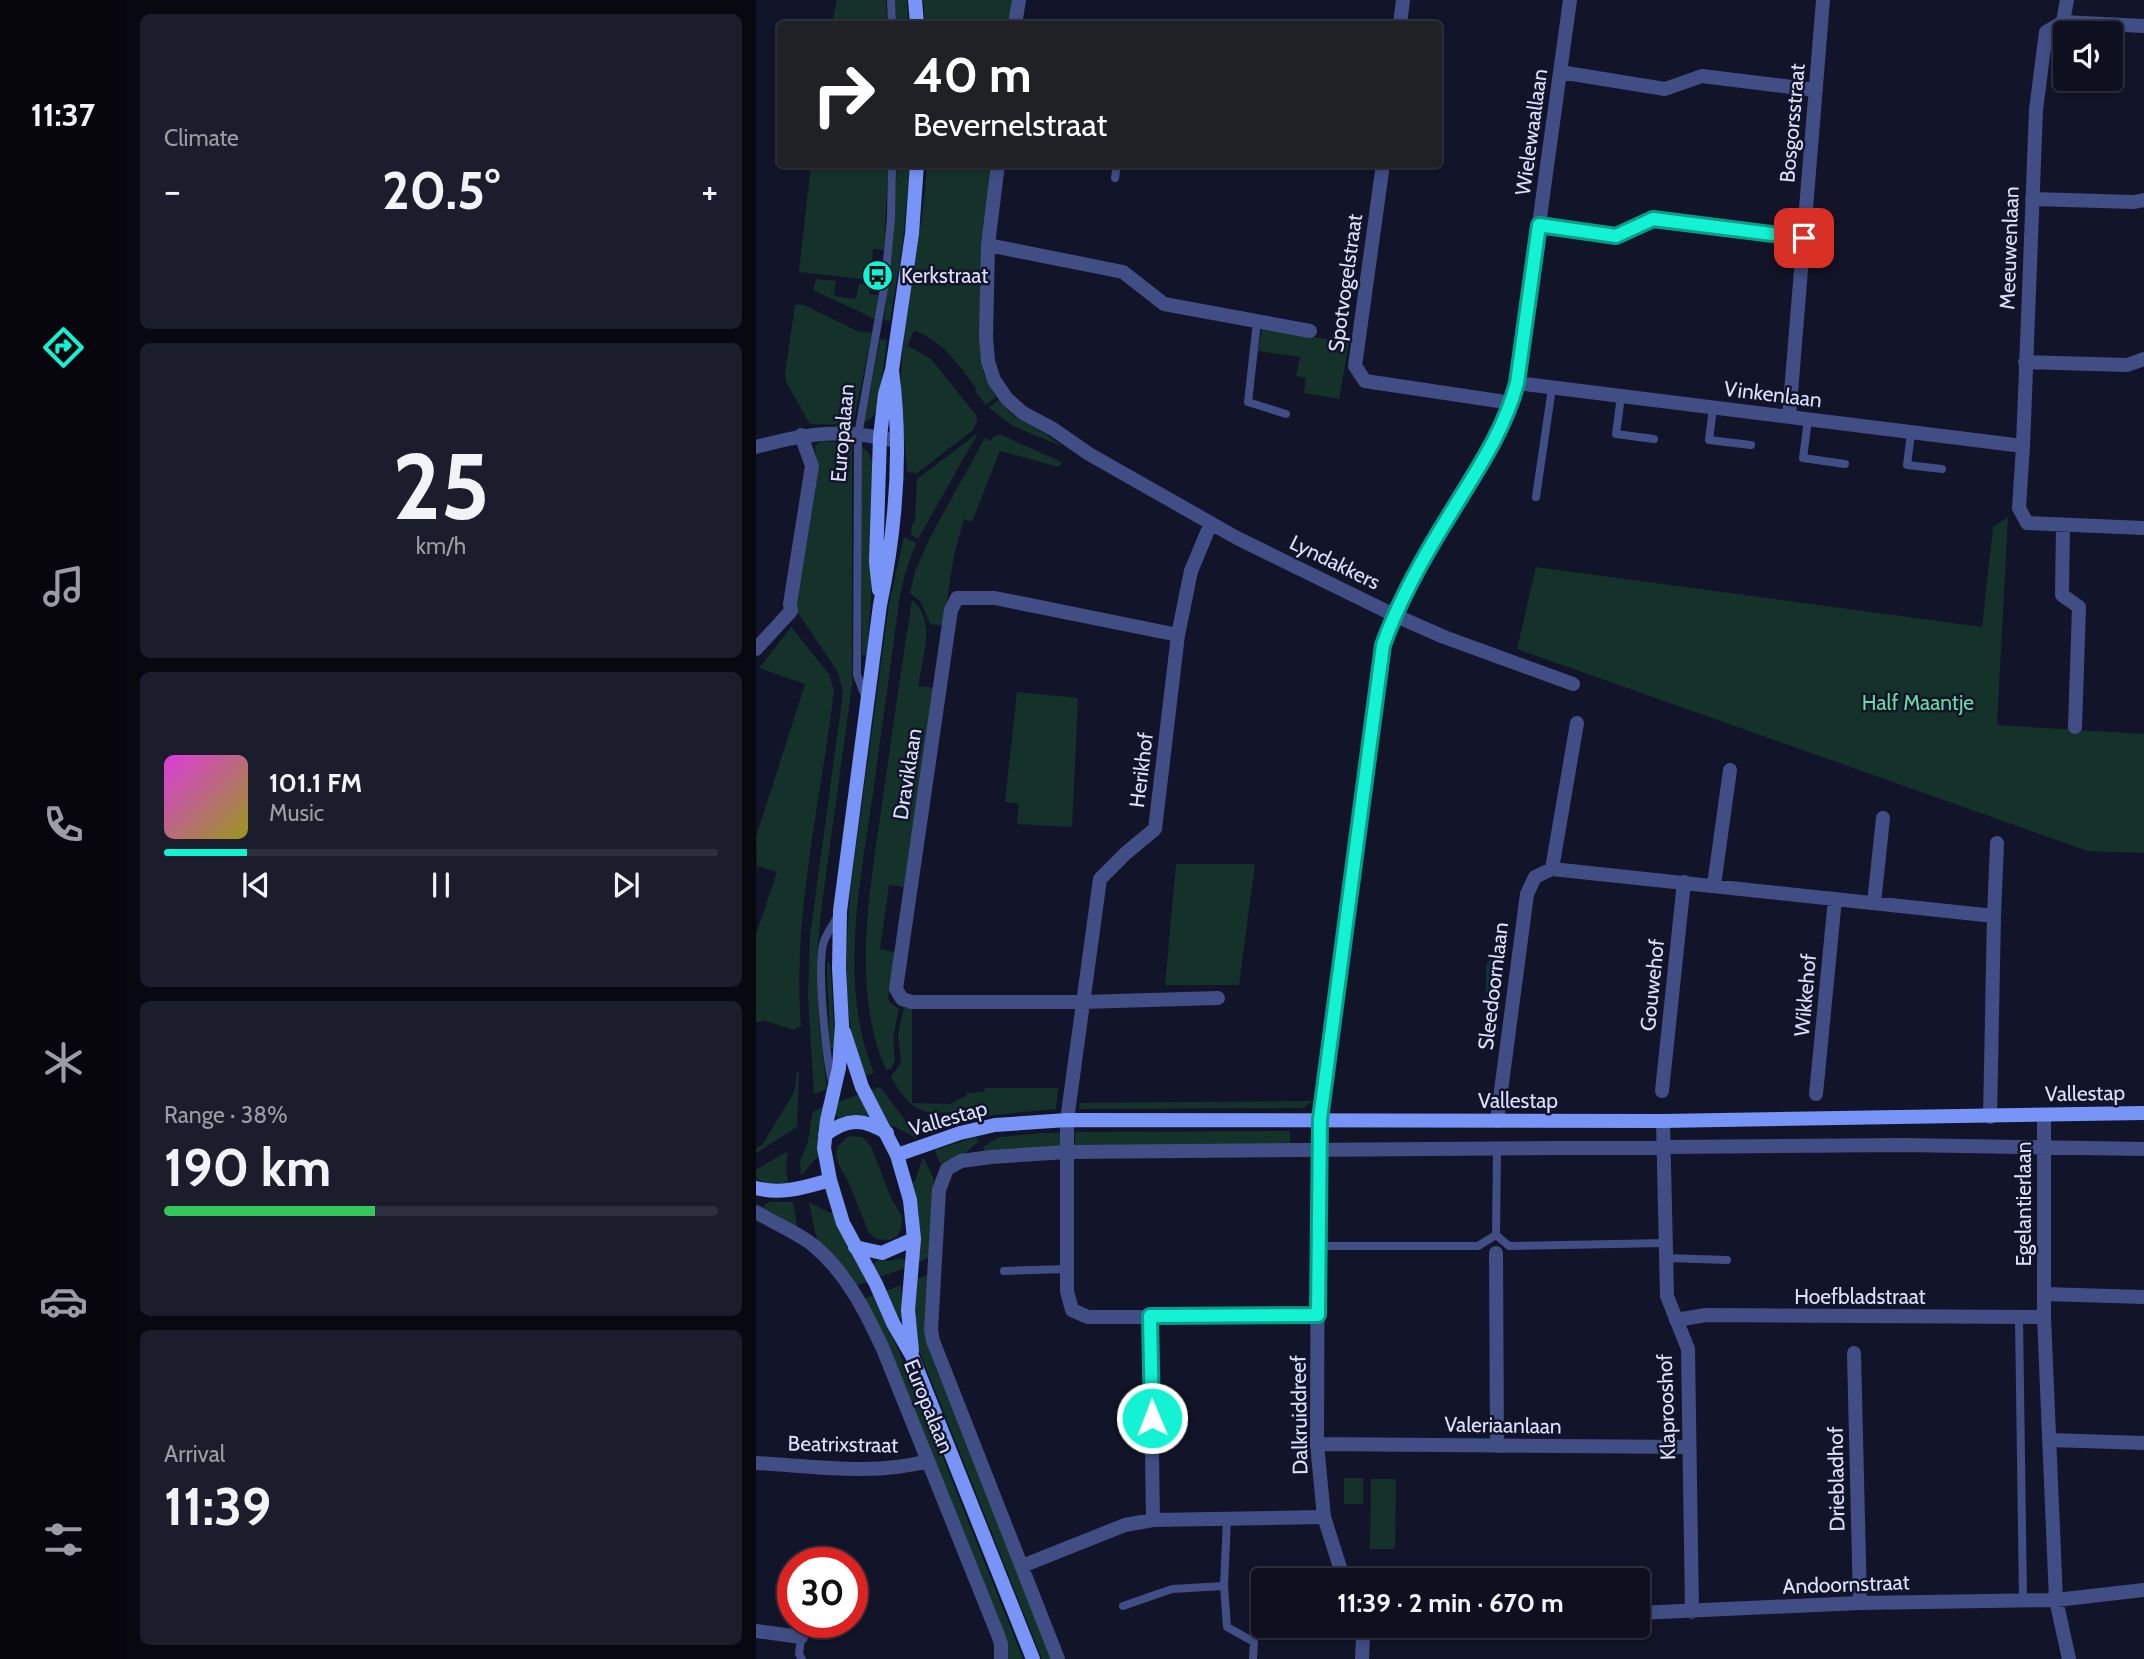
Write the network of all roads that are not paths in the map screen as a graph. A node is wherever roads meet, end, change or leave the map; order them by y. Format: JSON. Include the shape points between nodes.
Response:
{"nodes":[{"id":1,"x":891,"y":0,"type":"edge"},
{"id":2,"x":915,"y":0,"type":"edge"},
{"id":3,"x":1019,"y":0,"type":"edge"},
{"id":4,"x":1403,"y":0,"type":"edge"},
{"id":5,"x":1570,"y":0,"type":"edge"},
{"id":6,"x":1823,"y":0,"type":"edge"},
{"id":7,"x":2067,"y":0,"type":"edge"},
{"id":8,"x":892,"y":21,"type":"edge"},
{"id":9,"x":917,"y":21,"type":"edge"},
{"id":10,"x":1016,"y":21,"type":"edge"},
{"id":11,"x":1400,"y":21,"type":"edge"},
{"id":12,"x":2063,"y":21,"type":"edge"},
{"id":13,"x":2123,"y":25,"type":"edge"},
{"id":14,"x":2144,"y":26,"type":"edge"},
{"id":15,"x":2053,"y":28,"type":"edge"},
{"id":16,"x":1560,"y":72,"type":"junction"},
{"id":17,"x":1816,"y":90,"type":"junction"},
{"id":18,"x":892,"y":168,"type":"edge"},
{"id":19,"x":917,"y":168,"type":"edge"},
{"id":20,"x":998,"y":168,"type":"edge"},
{"id":21,"x":1116,"y":168,"type":"edge"},
{"id":22,"x":1381,"y":168,"type":"edge"},
{"id":23,"x":1115,"y":178,"type":"dead end"},
{"id":24,"x":2032,"y":199,"type":"junction"},
{"id":25,"x":2144,"y":200,"type":"edge"},
{"id":26,"x":1539,"y":225,"type":"junction"},
{"id":27,"x":1804,"y":238,"type":"junction"},
{"id":28,"x":988,"y":245,"type":"junction"},
{"id":29,"x":1258,"y":322,"type":"junction"},
{"id":30,"x":1310,"y":331,"type":"dead end"},
{"id":31,"x":2144,"y":359,"type":"edge"},
{"id":32,"x":2025,"y":362,"type":"junction"},
{"id":33,"x":892,"y":370,"type":"junction"},
{"id":34,"x":1517,"y":383,"type":"junction"},
{"id":35,"x":1552,"y":388,"type":"junction"},
{"id":36,"x":1621,"y":396,"type":"junction"},
{"id":37,"x":1512,"y":403,"type":"junction"},
{"id":38,"x":1713,"y":408,"type":"junction"},
{"id":39,"x":1286,"y":414,"type":"dead end"},
{"id":40,"x":1789,"y":417,"type":"junction"},
{"id":41,"x":1808,"y":420,"type":"junction"},
{"id":42,"x":1911,"y":433,"type":"junction"},
{"id":43,"x":802,"y":435,"type":"junction"},
{"id":44,"x":858,"y":435,"type":"junction"},
{"id":45,"x":880,"y":437,"type":"junction"},
{"id":46,"x":1654,"y":439,"type":"dead end"},
{"id":47,"x":896,"y":441,"type":"junction"},
{"id":48,"x":1751,"y":445,"type":"dead end"},
{"id":49,"x":2023,"y":446,"type":"junction"},
{"id":50,"x":756,"y":447,"type":"edge"},
{"id":51,"x":1845,"y":464,"type":"dead end"},
{"id":52,"x":1942,"y":469,"type":"dead end"},
{"id":53,"x":1536,"y":497,"type":"dead end"},
{"id":54,"x":1211,"y":523,"type":"junction"},
{"id":55,"x":2063,"y":526,"type":"junction"},
{"id":56,"x":2144,"y":528,"type":"edge"},
{"id":57,"x":880,"y":605,"type":"junction"},
{"id":58,"x":1394,"y":615,"type":"junction"},
{"id":59,"x":1178,"y":635,"type":"junction"},
{"id":60,"x":756,"y":649,"type":"edge"},
{"id":61,"x":1573,"y":684,"type":"dead end"},
{"id":62,"x":868,"y":704,"type":"junction"},
{"id":63,"x":1577,"y":723,"type":"dead end"},
{"id":64,"x":2076,"y":727,"type":"dead end"},
{"id":65,"x":1730,"y":770,"type":"dead end"},
{"id":66,"x":1883,"y":818,"type":"dead end"},
{"id":67,"x":1997,"y":843,"type":"dead end"},
{"id":68,"x":1552,"y":869,"type":"junction"},
{"id":69,"x":1684,"y":882,"type":"junction"},
{"id":70,"x":1714,"y":885,"type":"junction"},
{"id":71,"x":1835,"y":899,"type":"junction"},
{"id":72,"x":1874,"y":903,"type":"junction"},
{"id":73,"x":840,"y":911,"type":"junction"},
{"id":74,"x":1994,"y":916,"type":"junction"},
{"id":75,"x":1218,"y":998,"type":"dead end"},
{"id":76,"x":1082,"y":1002,"type":"junction"},
{"id":77,"x":842,"y":1025,"type":"junction"},
{"id":78,"x":834,"y":1091,"type":"junction"},
{"id":79,"x":1662,"y":1091,"type":"dead end"},
{"id":80,"x":1816,"y":1094,"type":"dead end"},
{"id":81,"x":2144,"y":1113,"type":"edge"},
{"id":82,"x":2044,"y":1115,"type":"junction"},
{"id":83,"x":1990,"y":1117,"type":"junction"},
{"id":84,"x":1320,"y":1119,"type":"junction"},
{"id":85,"x":1067,"y":1121,"type":"junction"},
{"id":86,"x":1497,"y":1121,"type":"junction"},
{"id":87,"x":1663,"y":1121,"type":"junction"},
{"id":88,"x":887,"y":1133,"type":"junction"},
{"id":89,"x":825,"y":1135,"type":"junction"},
{"id":90,"x":1663,"y":1147,"type":"junction"},
{"id":91,"x":1318,"y":1149,"type":"junction"},
{"id":92,"x":1497,"y":1149,"type":"junction"},
{"id":93,"x":2044,"y":1149,"type":"junction"},
{"id":94,"x":2144,"y":1149,"type":"edge"},
{"id":95,"x":1067,"y":1152,"type":"junction"},
{"id":96,"x":897,"y":1155,"type":"junction"},
{"id":97,"x":830,"y":1180,"type":"junction"},
{"id":98,"x":756,"y":1188,"type":"edge"},
{"id":99,"x":756,"y":1212,"type":"edge"},
{"id":100,"x":1496,"y":1235,"type":"junction"},
{"id":101,"x":914,"y":1239,"type":"junction"},
{"id":102,"x":1665,"y":1243,"type":"junction"},
{"id":103,"x":1319,"y":1246,"type":"junction"},
{"id":104,"x":855,"y":1247,"type":"junction"},
{"id":105,"x":1496,"y":1253,"type":"dead end"},
{"id":106,"x":1666,"y":1258,"type":"junction"},
{"id":107,"x":1727,"y":1260,"type":"dead end"},
{"id":108,"x":1067,"y":1269,"type":"junction"},
{"id":109,"x":1004,"y":1270,"type":"dead end"},
{"id":110,"x":2044,"y":1294,"type":"junction"},
{"id":111,"x":2144,"y":1297,"type":"edge"},
{"id":112,"x":1318,"y":1315,"type":"junction"},
{"id":113,"x":1150,"y":1316,"type":"junction"},
{"id":114,"x":2019,"y":1317,"type":"junction"},
{"id":115,"x":2044,"y":1317,"type":"junction"},
{"id":116,"x":1675,"y":1320,"type":"junction"},
{"id":117,"x":1854,"y":1353,"type":"dead end"},
{"id":118,"x":912,"y":1356,"type":"junction"},
{"id":119,"x":2050,"y":1440,"type":"junction"},
{"id":120,"x":2144,"y":1443,"type":"edge"},
{"id":121,"x":1317,"y":1444,"type":"junction"},
{"id":122,"x":1497,"y":1446,"type":"junction"},
{"id":123,"x":1689,"y":1447,"type":"junction"},
{"id":124,"x":928,"y":1461,"type":"junction"},
{"id":125,"x":756,"y":1463,"type":"edge"},
{"id":126,"x":1324,"y":1517,"type":"junction"},
{"id":127,"x":1227,"y":1519,"type":"junction"},
{"id":128,"x":1153,"y":1520,"type":"junction"},
{"id":129,"x":1022,"y":1566,"type":"junction"},
{"id":130,"x":1340,"y":1568,"type":"edge"},
{"id":131,"x":1224,"y":1586,"type":"junction"},
{"id":132,"x":2144,"y":1590,"type":"edge"},
{"id":133,"x":2023,"y":1600,"type":"junction"},
{"id":134,"x":2056,"y":1600,"type":"junction"},
{"id":135,"x":1860,"y":1603,"type":"junction"},
{"id":136,"x":1123,"y":1606,"type":"dead end"},
{"id":137,"x":1692,"y":1612,"type":"junction"},
{"id":138,"x":1650,"y":1613,"type":"edge"},
{"id":139,"x":756,"y":1631,"type":"edge"},
{"id":140,"x":777,"y":1631,"type":"edge"},
{"id":141,"x":801,"y":1638,"type":"edge"},
{"id":142,"x":1363,"y":1638,"type":"edge"},
{"id":143,"x":803,"y":1659,"type":"edge"},
{"id":144,"x":1001,"y":1659,"type":"edge"},
{"id":145,"x":1033,"y":1659,"type":"edge"},
{"id":146,"x":1058,"y":1659,"type":"edge"},
{"id":147,"x":1253,"y":1659,"type":"edge"},
{"id":148,"x":1362,"y":1659,"type":"edge"},
{"id":149,"x":2069,"y":1659,"type":"edge"}],
"edges":[{"from":1,"to":8,"type":"lane"},
{"from":2,"to":9,"type":"main road"},
{"from":3,"to":10,"type":"street"},
{"from":4,"to":11,"type":"street"},
{"from":5,"to":16,"type":"street","name":"Wielewaallaan"},
{"from":6,"to":17,"type":"street","name":"Bosgorsstraat"},
{"from":7,"to":12,"type":"street","name":"Meeuwenlaan"},
{"from":13,"to":14,"type":"street"},
{"from":15,"to":24,"type":"street","name":"Meeuwenlaan","via":[[2046,32],[2036,110]]},
{"from":16,"to":17,"type":"street","via":[[1665,89],[1702,76]]},
{"from":16,"to":26,"type":"street","name":"Wielewaallaan"},
{"from":17,"to":27,"type":"street","name":"Bosgorsstraat"},
{"from":18,"to":44,"type":"lane","name":"Europalaan","via":[[885,283]]},
{"from":19,"to":33,"type":"main road","name":"Europalaan"},
{"from":20,"to":28,"type":"street"},
{"from":21,"to":23,"type":"lane"},
{"from":22,"to":37,"type":"street","name":"Spotvogelstraat","via":[[1355,366],[1365,382]]},
{"from":24,"to":25,"type":"street"},
{"from":24,"to":32,"type":"street","name":"Meeuwenlaan"},
{"from":26,"to":27,"type":"street","via":[[1616,236],[1653,219]]},
{"from":26,"to":34,"type":"street","name":"Wielewaallaan"},
{"from":27,"to":40,"type":"street","name":"Bosgorsstraat"},
{"from":28,"to":29,"type":"street","via":[[1123,272],[1164,304]]},
{"from":28,"to":54,"type":"street","name":"Lyndakkers","via":[[988,361],[1007,399],[1089,454]]},
{"from":29,"to":30,"type":"street"},
{"from":29,"to":39,"type":"lane","via":[[1248,402]]},
{"from":31,"to":32,"type":"street","via":[[2127,365]]},
{"from":32,"to":49,"type":"street","name":"Meeuwenlaan"},
{"from":33,"to":45,"type":"main road","name":"Europalaan"},
{"from":33,"to":47,"type":"main road","name":"Europalaan"},
{"from":34,"to":35,"type":"street","name":"Vinkenlaan"},
{"from":34,"to":37,"type":"street","name":"Wielewaallaan"},
{"from":35,"to":36,"type":"street","name":"Vinkenlaan"},
{"from":35,"to":53,"type":"lane"},
{"from":36,"to":38,"type":"street","name":"Vinkenlaan"},
{"from":36,"to":46,"type":"lane","via":[[1616,434]]},
{"from":37,"to":58,"type":"street","name":"Wielewaallaan","via":[[1499,435]]},
{"from":38,"to":40,"type":"street","name":"Vinkenlaan"},
{"from":38,"to":48,"type":"lane","via":[[1709,440]]},
{"from":40,"to":41,"type":"street","name":"Vinkenlaan"},
{"from":41,"to":42,"type":"street","name":"Vinkenlaan"},
{"from":41,"to":51,"type":"lane","via":[[1803,458]]},
{"from":42,"to":49,"type":"street","name":"Vinkenlaan"},
{"from":42,"to":52,"type":"lane","via":[[1907,465]]},
{"from":43,"to":44,"type":"street"},
{"from":43,"to":50,"type":"street"},
{"from":43,"to":60,"type":"street","via":[[812,466],[791,611]]},
{"from":44,"to":45,"type":"street"},
{"from":44,"to":62,"type":"lane","name":"Europalaan","via":[[857,675]]},
{"from":45,"to":47,"type":"street"},
{"from":45,"to":57,"type":"main road","name":"Europalaan","via":[[876,562]]},
{"from":47,"to":57,"type":"main road","name":"Europalaan","via":[[891,540]]},
{"from":49,"to":55,"type":"street","name":"Meeuwenlaan","via":[[2019,508],[2027,523]]},
{"from":54,"to":58,"type":"street","name":"Lyndakkers"},
{"from":54,"to":59,"type":"street","name":"Herikhof","via":[[1191,571]]},
{"from":55,"to":56,"type":"street"},
{"from":55,"to":64,"type":"street","via":[[2062,594],[2079,607]]},
{"from":57,"to":62,"type":"main road","name":"Europalaan"},
{"from":58,"to":61,"type":"street","name":"Lyndakkers"},
{"from":58,"to":84,"type":"street","name":"Wielewaallaan","via":[[1383,645]]},
{"from":59,"to":76,"type":"street","name":"Herikhof","via":[[1154,829],[1100,879]]},
{"from":59,"to":76,"type":"street","name":"Draviklaan","via":[[995,598],[957,598],[951,610],[896,989],[902,999],[912,1003]]},
{"from":62,"to":73,"type":"main road","name":"Europalaan"},
{"from":63,"to":68,"type":"street"},
{"from":65,"to":70,"type":"street"},
{"from":66,"to":72,"type":"street"},
{"from":67,"to":74,"type":"street"},
{"from":68,"to":69,"type":"street"},
{"from":68,"to":86,"type":"street","name":"Sleedoornlaan","via":[[1535,877],[1527,894]]},
{"from":69,"to":70,"type":"street"},
{"from":69,"to":79,"type":"street","name":"Gouwehof"},
{"from":70,"to":71,"type":"street"},
{"from":71,"to":72,"type":"street"},
{"from":71,"to":80,"type":"street","name":"Wikkehof"},
{"from":72,"to":74,"type":"street"},
{"from":73,"to":77,"type":"main road","name":"Europalaan"},
{"from":73,"to":78,"type":"lane","via":[[823,942],[822,964]]},
{"from":74,"to":83,"type":"street"},
{"from":75,"to":76,"type":"street"},
{"from":76,"to":85,"type":"street","name":"Herikhof"},
{"from":77,"to":78,"type":"main road","name":"Europalaan"},
{"from":77,"to":88,"type":"main road","name":"Europalaan","via":[[862,1087]]},
{"from":78,"to":89,"type":"main road","name":"Europalaan"},
{"from":81,"to":82,"type":"main road","name":"Vallestap"},
{"from":82,"to":83,"type":"main road","name":"Vallestap"},
{"from":82,"to":93,"type":"street","name":"Egelantierlaan"},
{"from":83,"to":87,"type":"main road","name":"Vallestap"},
{"from":84,"to":85,"type":"main road","name":"Vallestap"},
{"from":84,"to":86,"type":"main road","name":"Vallestap"},
{"from":84,"to":91,"type":"street","name":"Dalkruiddreef"},
{"from":85,"to":95,"type":"street","name":"Herikhof"},
{"from":85,"to":96,"type":"main road","name":"Vallestap","via":[[995,1125]]},
{"from":86,"to":87,"type":"main road","name":"Vallestap"},
{"from":87,"to":90,"type":"street","name":"Klaprooshof"},
{"from":88,"to":89,"type":"main road","via":[[874,1125],[851,1122]]},
{"from":88,"to":96,"type":"main road","name":"Europalaan"},
{"from":89,"to":97,"type":"main road","name":"Europalaan"},
{"from":90,"to":92,"type":"street"},
{"from":90,"to":93,"type":"street"},
{"from":90,"to":102,"type":"street","name":"Klaprooshof"},
{"from":91,"to":92,"type":"street"},
{"from":91,"to":95,"type":"street"},
{"from":91,"to":103,"type":"street","name":"Dalkruiddreef"},
{"from":92,"to":100,"type":"lane"},
{"from":93,"to":94,"type":"street"},
{"from":93,"to":110,"type":"street","name":"Egelantierlaan"},
{"from":95,"to":108,"type":"street","name":"Herikhof"},
{"from":95,"to":129,"type":"street","name":"Europalaan","via":[[961,1161],[947,1169],[939,1190],[933,1342]]},
{"from":96,"to":101,"type":"main road","name":"Europalaan","via":[[911,1200]]},
{"from":97,"to":98,"type":"main road","via":[[774,1192]]},
{"from":97,"to":104,"type":"main road","name":"Europalaan"},
{"from":99,"to":124,"type":"street","name":"Europalaan","via":[[813,1245],[853,1293],[883,1349]]},
{"from":100,"to":102,"type":"lane","via":[[1509,1245]]},
{"from":100,"to":103,"type":"lane","via":[[1478,1245]]},
{"from":101,"to":104,"type":"main road","via":[[882,1253]]},
{"from":101,"to":118,"type":"main road","name":"Europalaan","via":[[908,1310]]},
{"from":102,"to":106,"type":"street","name":"Klaprooshof"},
{"from":103,"to":112,"type":"street","name":"Dalkruiddreef"},
{"from":104,"to":118,"type":"main road","name":"Europalaan"},
{"from":105,"to":122,"type":"street"},
{"from":106,"to":107,"type":"lane"},
{"from":106,"to":116,"type":"street","name":"Klaprooshof","via":[[1667,1296]]},
{"from":108,"to":109,"type":"lane"},
{"from":108,"to":113,"type":"street","name":"Herikhof","via":[[1072,1310],[1088,1317]]},
{"from":110,"to":111,"type":"street","name":"Egelantierlaan"},
{"from":110,"to":115,"type":"street","name":"Egelantierlaan"},
{"from":112,"to":113,"type":"street"},
{"from":112,"to":121,"type":"street","name":"Dalkruiddreef"},
{"from":113,"to":128,"type":"street"},
{"from":114,"to":115,"type":"street","name":"Hoefbladstraat"},
{"from":114,"to":116,"type":"street","name":"Hoefbladstraat","via":[[1706,1315]]},
{"from":114,"to":133,"type":"lane"},
{"from":115,"to":119,"type":"street","name":"Egelantierlaan"},
{"from":116,"to":123,"type":"street","name":"Klaprooshof","via":[[1688,1349]]},
{"from":117,"to":135,"type":"street","name":"Driebladhof"},
{"from":118,"to":145,"type":"main road","name":"Europalaan"},
{"from":119,"to":120,"type":"street"},
{"from":119,"to":134,"type":"street","name":"Egelantierlaan"},
{"from":121,"to":122,"type":"street","name":"Valeriaanlaan"},
{"from":121,"to":126,"type":"street","name":"Dalkruiddreef"},
{"from":122,"to":123,"type":"street","name":"Valeriaanlaan"},
{"from":123,"to":137,"type":"street","name":"Klaprooshof"},
{"from":124,"to":125,"type":"street","name":"Beatrixstraat","via":[[867,1469]]},
{"from":124,"to":144,"type":"street","name":"Europalaan","via":[[998,1635]]},
{"from":126,"to":127,"type":"street"},
{"from":126,"to":130,"type":"street","name":"Dalkruiddreef"},
{"from":127,"to":128,"type":"street"},
{"from":127,"to":131,"type":"lane"},
{"from":128,"to":129,"type":"street","via":[[1125,1525]]},
{"from":129,"to":146,"type":"street","name":"Europalaan"},
{"from":131,"to":136,"type":"lane","via":[[1172,1589]]},
{"from":131,"to":147,"type":"lane","via":[[1227,1627],[1254,1642]]},
{"from":132,"to":134,"type":"street"},
{"from":133,"to":134,"type":"street","name":"Andoornstraat"},
{"from":133,"to":135,"type":"street","name":"Andoornstraat"},
{"from":134,"to":149,"type":"street","name":"Egelantierlaan"},
{"from":135,"to":137,"type":"street","name":"Andoornstraat"},
{"from":137,"to":138,"type":"street","name":"Andoornstraat"},
{"from":139,"to":140,"type":"street"},
{"from":141,"to":143,"type":"lane","via":[[799,1654]]},
{"from":142,"to":148,"type":"street"}]}
